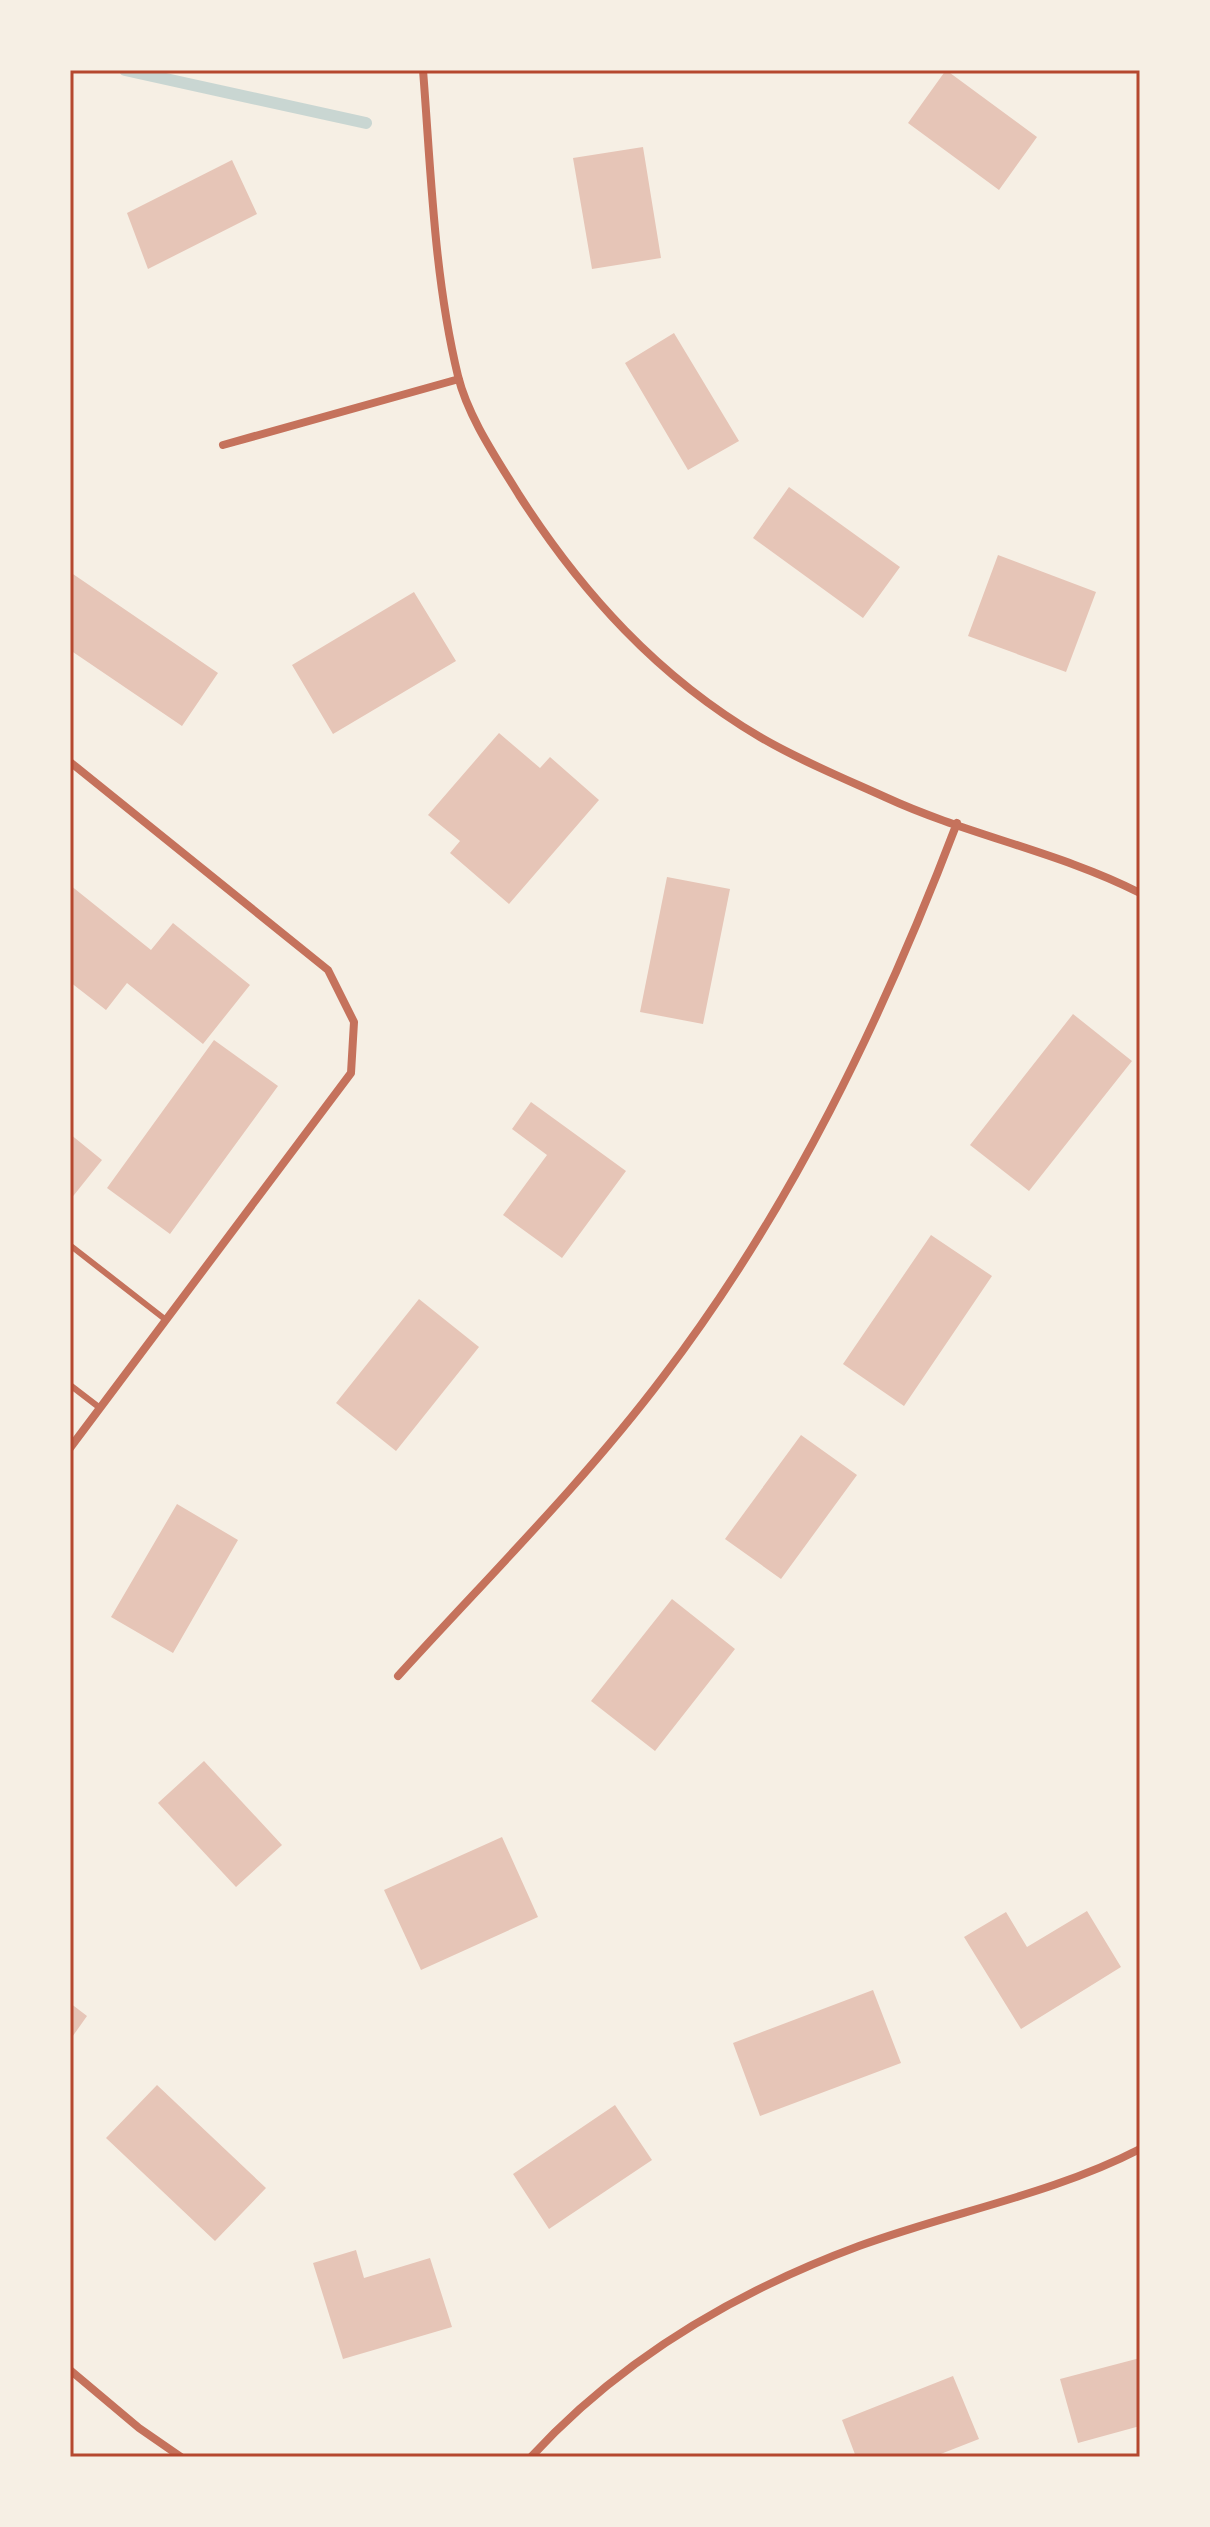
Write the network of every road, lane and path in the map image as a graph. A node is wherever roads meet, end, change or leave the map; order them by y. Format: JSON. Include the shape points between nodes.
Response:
{"nodes":[{"id":1,"x":423,"y":70,"type":"edge"},
{"id":2,"x":459,"y":379,"type":"junction"},
{"id":3,"x":223,"y":445,"type":"dead end"},
{"id":4,"x":70,"y":762,"type":"edge"},
{"id":5,"x":957,"y":823,"type":"junction"},
{"id":6,"x":1140,"y":893,"type":"edge"},
{"id":7,"x":71,"y":1246,"type":"edge"},
{"id":8,"x":166,"y":1320,"type":"junction"},
{"id":9,"x":70,"y":1385,"type":"edge"},
{"id":10,"x":100,"y":1408,"type":"junction"},
{"id":11,"x":70,"y":1448,"type":"edge"},
{"id":12,"x":398,"y":1676,"type":"dead end"},
{"id":13,"x":1140,"y":2149,"type":"edge"},
{"id":14,"x":70,"y":2370,"type":"edge"},
{"id":15,"x":181,"y":2457,"type":"edge"},
{"id":16,"x":531,"y":2457,"type":"edge"}],
"edges":[{"from":1,"to":2,"type":"street","via":[[442,289]]},
{"from":2,"to":3,"type":"street"},
{"from":2,"to":5,"type":"street","via":[[498,459],[549,541],[593,599],[641,648],[705,701],[761,737],[888,799]]},
{"from":4,"to":8,"type":"street","via":[[328,970],[354,1022],[351,1073]]},
{"from":5,"to":6,"type":"street"},
{"from":5,"to":12,"type":"street","via":[[921,917],[840,1095],[732,1281],[605,1447]]},
{"from":7,"to":8,"type":"lane"},
{"from":8,"to":10,"type":"street"},
{"from":9,"to":10,"type":"lane"},
{"from":10,"to":11,"type":"street"},
{"from":13,"to":16,"type":"street","via":[[1063,2181],[859,2246],[713,2311],[567,2418]]},
{"from":14,"to":15,"type":"street"}]}
